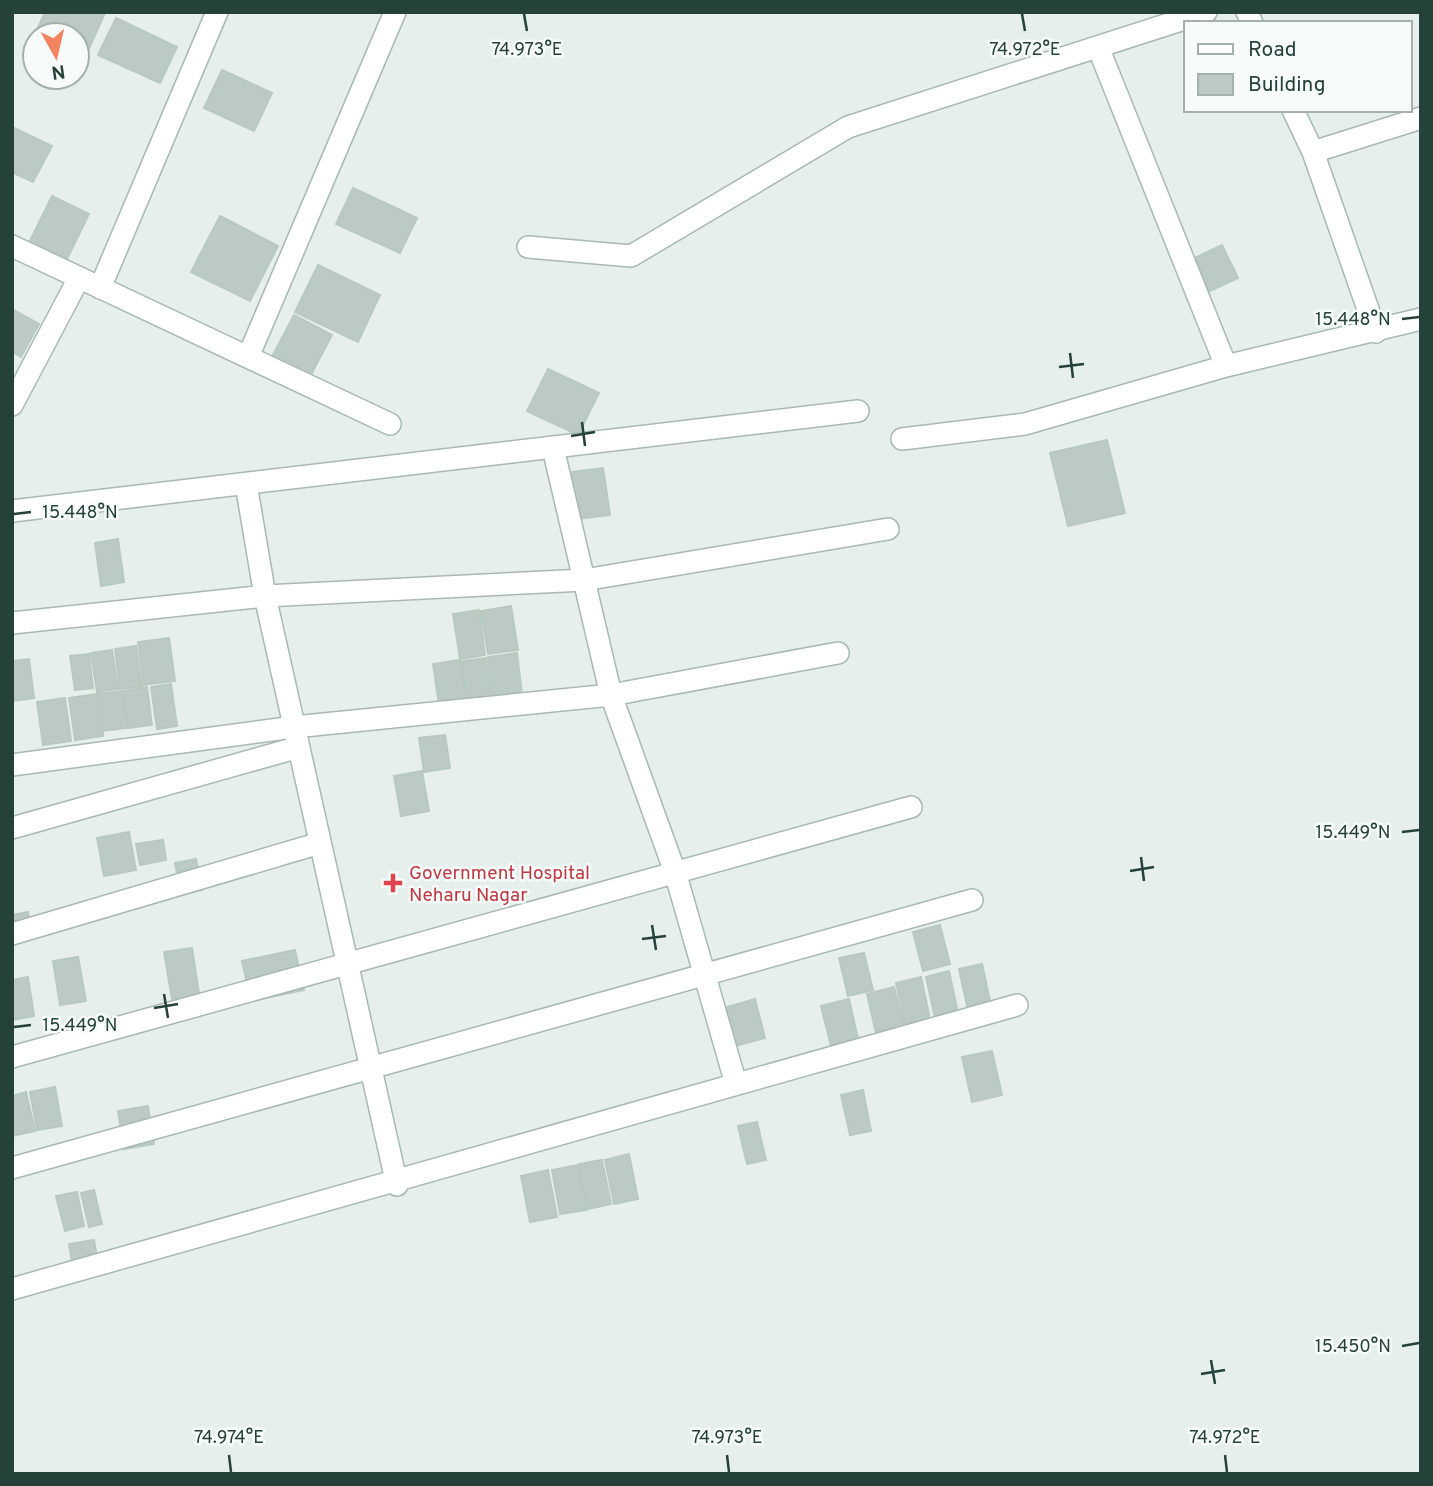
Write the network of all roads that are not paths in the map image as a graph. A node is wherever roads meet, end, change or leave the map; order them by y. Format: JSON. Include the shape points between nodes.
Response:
{"nodes":[{"id":1,"x":217,"y":12,"type":"edge"},
{"id":2,"x":395,"y":12,"type":"edge"},
{"id":3,"x":1206,"y":12,"type":"edge"},
{"id":4,"x":1098,"y":47,"type":"junction"},
{"id":5,"x":1294,"y":112,"type":"edge"},
{"id":6,"x":1421,"y":118,"type":"edge"},
{"id":7,"x":1313,"y":152,"type":"junction"},
{"id":8,"x":12,"y":246,"type":"edge"},
{"id":9,"x":528,"y":247,"type":"dead end"},
{"id":10,"x":79,"y":278,"type":"junction"},
{"id":11,"x":100,"y":288,"type":"junction"},
{"id":12,"x":1421,"y":319,"type":"edge"},
{"id":13,"x":1376,"y":332,"type":"junction"},
{"id":14,"x":248,"y":357,"type":"junction"},
{"id":15,"x":1226,"y":366,"type":"junction"},
{"id":16,"x":12,"y":405,"type":"edge"},
{"id":17,"x":858,"y":411,"type":"dead end"},
{"id":18,"x":390,"y":424,"type":"dead end"},
{"id":19,"x":902,"y":439,"type":"dead end"},
{"id":20,"x":553,"y":448,"type":"junction"},
{"id":21,"x":246,"y":484,"type":"junction"},
{"id":22,"x":12,"y":511,"type":"edge"},
{"id":23,"x":888,"y":529,"type":"dead end"},
{"id":24,"x":584,"y":580,"type":"junction"},
{"id":25,"x":265,"y":596,"type":"junction"},
{"id":26,"x":12,"y":623,"type":"edge"},
{"id":27,"x":838,"y":653,"type":"dead end"},
{"id":28,"x":611,"y":695,"type":"junction"},
{"id":29,"x":296,"y":737,"type":"junction"},
{"id":30,"x":12,"y":765,"type":"edge"},
{"id":31,"x":911,"y":807,"type":"dead end"},
{"id":32,"x":12,"y":828,"type":"edge"},
{"id":33,"x":320,"y":843,"type":"junction"},
{"id":34,"x":675,"y":872,"type":"junction"},
{"id":35,"x":972,"y":900,"type":"dead end"},
{"id":36,"x":12,"y":934,"type":"edge"},
{"id":37,"x":348,"y":964,"type":"junction"},
{"id":38,"x":704,"y":975,"type":"junction"},
{"id":39,"x":1017,"y":1005,"type":"dead end"},
{"id":40,"x":12,"y":1058,"type":"edge"},
{"id":41,"x":371,"y":1068,"type":"junction"},
{"id":42,"x":736,"y":1084,"type":"junction"},
{"id":43,"x":12,"y":1168,"type":"edge"},
{"id":44,"x":397,"y":1182,"type":"junction"},
{"id":45,"x":12,"y":1289,"type":"edge"}],
"edges":[{"from":1,"to":11,"type":"street"},
{"from":2,"to":14,"type":"street"},
{"from":3,"to":4,"type":"street"},
{"from":4,"to":9,"type":"street","via":[[848,127],[631,256]]},
{"from":4,"to":15,"type":"street"},
{"from":5,"to":7,"type":"street"},
{"from":6,"to":7,"type":"street"},
{"from":7,"to":13,"type":"street"},
{"from":8,"to":10,"type":"street"},
{"from":10,"to":11,"type":"street"},
{"from":10,"to":16,"type":"street"},
{"from":11,"to":14,"type":"street"},
{"from":12,"to":13,"type":"street"},
{"from":13,"to":15,"type":"street"},
{"from":14,"to":18,"type":"street"},
{"from":15,"to":19,"type":"street","via":[[1026,424]]},
{"from":17,"to":20,"type":"street"},
{"from":20,"to":21,"type":"street"},
{"from":20,"to":24,"type":"street"},
{"from":21,"to":22,"type":"street"},
{"from":21,"to":25,"type":"street"},
{"from":23,"to":24,"type":"street"},
{"from":24,"to":25,"type":"street"},
{"from":24,"to":28,"type":"street"},
{"from":25,"to":26,"type":"street"},
{"from":25,"to":29,"type":"street"},
{"from":27,"to":28,"type":"street"},
{"from":28,"to":29,"type":"street"},
{"from":28,"to":34,"type":"street"},
{"from":29,"to":30,"type":"street"},
{"from":29,"to":32,"type":"street"},
{"from":29,"to":33,"type":"street"},
{"from":31,"to":34,"type":"street"},
{"from":33,"to":36,"type":"street"},
{"from":33,"to":37,"type":"street"},
{"from":34,"to":37,"type":"street"},
{"from":34,"to":38,"type":"street"},
{"from":35,"to":38,"type":"street"},
{"from":37,"to":40,"type":"street"},
{"from":37,"to":41,"type":"street"},
{"from":38,"to":41,"type":"street"},
{"from":38,"to":42,"type":"street"},
{"from":39,"to":42,"type":"street"},
{"from":41,"to":43,"type":"street"},
{"from":41,"to":44,"type":"street"},
{"from":42,"to":44,"type":"street"},
{"from":44,"to":45,"type":"street"}]}
